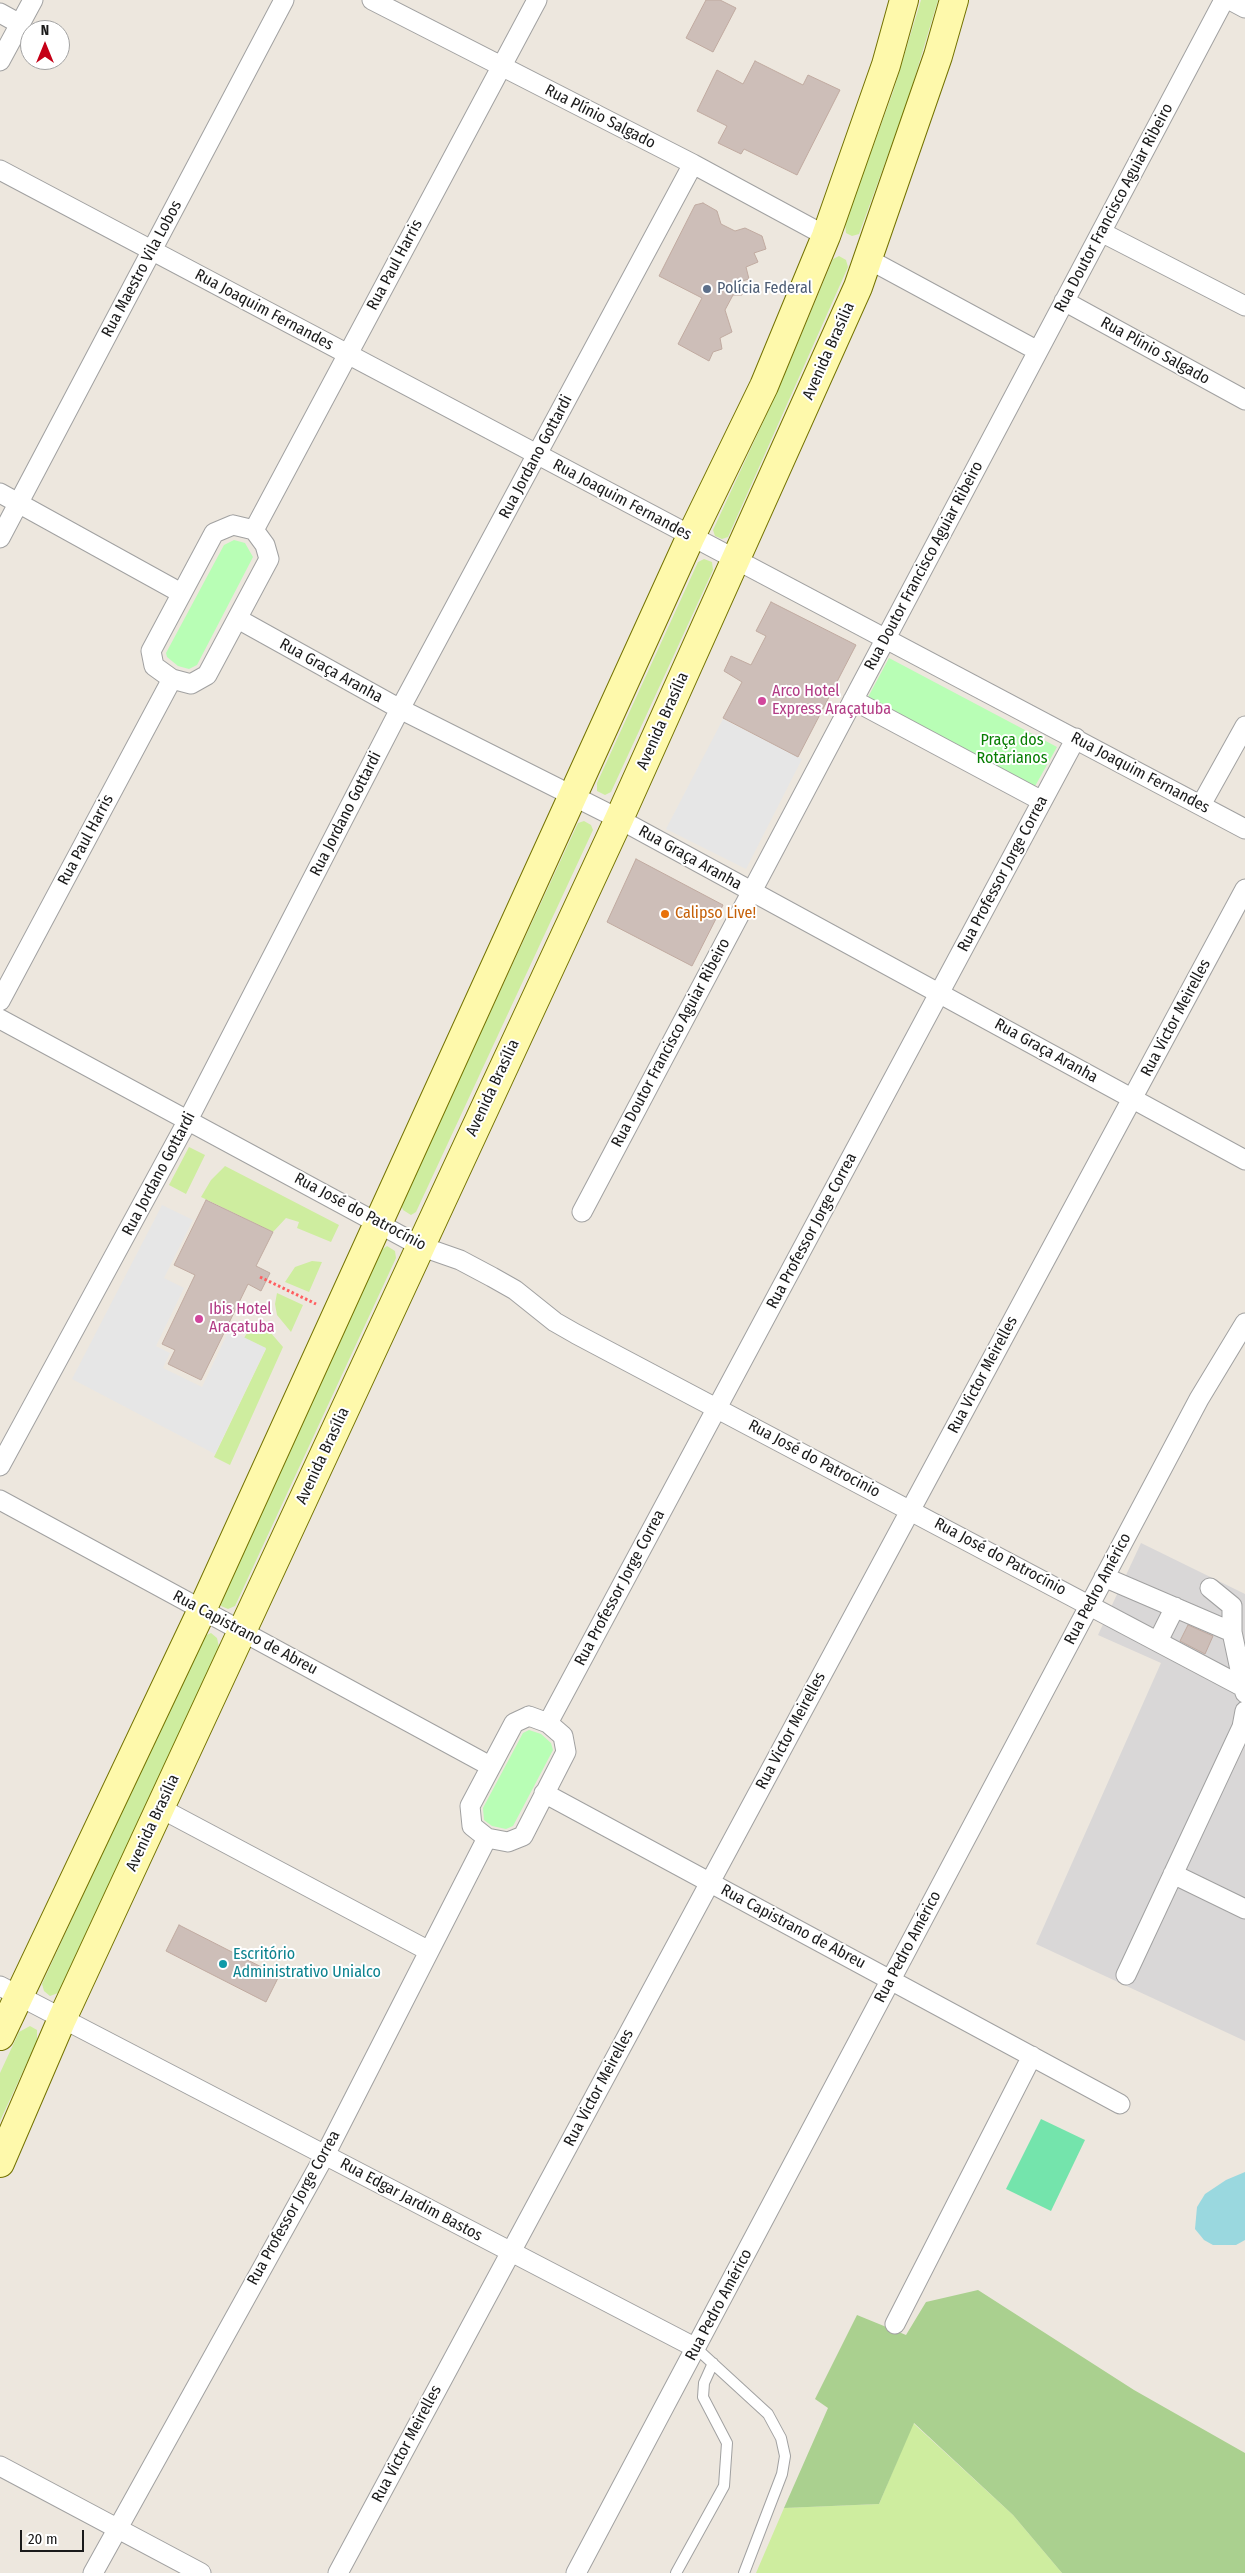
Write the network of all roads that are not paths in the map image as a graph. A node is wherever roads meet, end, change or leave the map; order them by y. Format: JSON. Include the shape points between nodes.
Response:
{"nodes":[{"id":1,"x":32,"y":0,"type":"edge"},
{"id":2,"x":284,"y":0,"type":"edge"},
{"id":3,"x":372,"y":0,"type":"edge"},
{"id":4,"x":537,"y":0,"type":"edge"},
{"id":5,"x":904,"y":0,"type":"edge"},
{"id":6,"x":954,"y":0,"type":"edge"},
{"id":7,"x":1224,"y":0,"type":"edge"},
{"id":8,"x":1230,"y":0,"type":"edge"},
{"id":9,"x":1245,"y":8,"type":"edge"},
{"id":10,"x":0,"y":13,"type":"edge"},
{"id":11,"x":22,"y":20,"type":"edge"},
{"id":12,"x":20,"y":24,"type":"joint"},
{"id":13,"x":0,"y":61,"type":"edge"},
{"id":14,"x":502,"y":67,"type":"junction"},
{"id":15,"x":693,"y":164,"type":"junction"},
{"id":16,"x":0,"y":170,"type":"edge"},
{"id":17,"x":1101,"y":232,"type":"junction"},
{"id":18,"x":826,"y":236,"type":"junction"},
{"id":19,"x":151,"y":250,"type":"junction"},
{"id":20,"x":868,"y":258,"type":"junction"},
{"id":21,"x":1064,"y":301,"type":"junction"},
{"id":22,"x":1245,"y":306,"type":"edge"},
{"id":23,"x":1038,"y":351,"type":"junction"},
{"id":24,"x":346,"y":354,"type":"junction"},
{"id":25,"x":1245,"y":400,"type":"edge"},
{"id":26,"x":537,"y":454,"type":"junction"},
{"id":27,"x":0,"y":494,"type":"edge"},
{"id":28,"x":18,"y":504,"type":"junction"},
{"id":29,"x":254,"y":530,"type":"junction"},
{"id":30,"x":691,"y":536,"type":"junction"},
{"id":31,"x":0,"y":538,"type":"edge"},
{"id":32,"x":735,"y":559,"type":"junction"},
{"id":33,"x":182,"y":593,"type":"junction"},
{"id":34,"x":238,"y":619,"type":"junction"},
{"id":35,"x":886,"y":638,"type":"junction"},
{"id":36,"x":172,"y":679,"type":"junction"},
{"id":37,"x":853,"y":700,"type":"junction"},
{"id":38,"x":400,"y":709,"type":"junction"},
{"id":39,"x":1245,"y":726,"type":"edge"},
{"id":40,"x":1076,"y":738,"type":"junction"},
{"id":41,"x":573,"y":796,"type":"junction"},
{"id":42,"x":1042,"y":801,"type":"junction"},
{"id":43,"x":1201,"y":805,"type":"junction"},
{"id":44,"x":619,"y":819,"type":"junction"},
{"id":45,"x":1245,"y":829,"type":"edge"},
{"id":46,"x":1245,"y":889,"type":"edge"},
{"id":47,"x":752,"y":891,"type":"junction"},
{"id":48,"x":939,"y":993,"type":"junction"},
{"id":49,"x":0,"y":1001,"type":"edge"},
{"id":50,"x":0,"y":1019,"type":"edge"},
{"id":51,"x":1132,"y":1098,"type":"junction"},
{"id":52,"x":188,"y":1120,"type":"junction"},
{"id":53,"x":1245,"y":1160,"type":"edge"},
{"id":54,"x":582,"y":1212,"type":"dead end"},
{"id":55,"x":377,"y":1223,"type":"junction"},
{"id":56,"x":420,"y":1246,"type":"junction"},
{"id":57,"x":1245,"y":1323,"type":"edge"},
{"id":58,"x":717,"y":1408,"type":"junction"},
{"id":59,"x":0,"y":1466,"type":"edge"},
{"id":60,"x":0,"y":1500,"type":"edge"},
{"id":61,"x":911,"y":1509,"type":"junction"},
{"id":62,"x":1104,"y":1577,"type":"junction"},
{"id":63,"x":1210,"y":1588,"type":"dead end"},
{"id":64,"x":1089,"y":1605,"type":"junction"},
{"id":65,"x":1175,"y":1607,"type":"junction"},
{"id":66,"x":202,"y":1610,"type":"junction"},
{"id":67,"x":241,"y":1632,"type":"junction"},
{"id":68,"x":1232,"y":1632,"type":"junction"},
{"id":69,"x":1158,"y":1641,"type":"junction"},
{"id":70,"x":1245,"y":1690,"type":"edge"},
{"id":71,"x":1245,"y":1711,"type":"edge"},
{"id":72,"x":548,"y":1723,"type":"junction"},
{"id":73,"x":490,"y":1766,"type":"junction"},
{"id":74,"x":544,"y":1793,"type":"junction"},
{"id":75,"x":160,"y":1808,"type":"junction"},
{"id":76,"x":487,"y":1838,"type":"junction"},
{"id":77,"x":1173,"y":1874,"type":"junction"},
{"id":78,"x":710,"y":1883,"type":"junction"},
{"id":79,"x":1245,"y":1909,"type":"edge"},
{"id":80,"x":429,"y":1951,"type":"junction"},
{"id":81,"x":1126,"y":1975,"type":"dead end"},
{"id":82,"x":890,"y":1980,"type":"junction"},
{"id":83,"x":10,"y":1992,"type":"edge"},
{"id":84,"x":62,"y":2019,"type":"junction"},
{"id":85,"x":0,"y":2036,"type":"edge"},
{"id":86,"x":1032,"y":2056,"type":"junction"},
{"id":87,"x":1120,"y":2104,"type":"dead end"},
{"id":88,"x":325,"y":2155,"type":"junction"},
{"id":89,"x":0,"y":2164,"type":"edge"},
{"id":90,"x":511,"y":2252,"type":"junction"},
{"id":91,"x":895,"y":2324,"type":"dead end"},
{"id":92,"x":696,"y":2348,"type":"junction"},
{"id":93,"x":713,"y":2363,"type":"junction"},
{"id":94,"x":0,"y":2466,"type":"edge"},
{"id":95,"x":117,"y":2528,"type":"junction"},
{"id":96,"x":93,"y":2573,"type":"edge"},
{"id":97,"x":201,"y":2573,"type":"edge"},
{"id":98,"x":338,"y":2573,"type":"edge"},
{"id":99,"x":576,"y":2573,"type":"edge"},
{"id":100,"x":676,"y":2573,"type":"edge"},
{"id":101,"x":744,"y":2573,"type":"edge"}],
"edges":[{"from":1,"to":11,"type":"street"},
{"from":2,"to":19,"type":"street","name":"Rua Maestro Vila Lobos"},
{"from":3,"to":14,"type":"street","name":"Rua Plínio Salgado"},
{"from":4,"to":14,"type":"street","name":"Rua Paul Harris"},
{"from":5,"to":18,"type":"main road","via":[[886,65]]},
{"from":6,"to":20,"type":"main road","name":"Avenida Brasília","via":[[938,56]]},
{"from":7,"to":17,"type":"street","name":"Rua Doutor Francisco Aguiar Ribeiro"},
{"from":8,"to":9,"type":"street"},
{"from":10,"to":12,"type":"street"},
{"from":12,"to":13,"type":"street"},
{"from":14,"to":15,"type":"street","name":"Rua Plínio Salgado"},
{"from":14,"to":24,"type":"street","name":"Rua Paul Harris"},
{"from":15,"to":18,"type":"street","name":"Rua Plínio Salgado"},
{"from":15,"to":26,"type":"street","name":"Rua Jordano Gottardi"},
{"from":16,"to":19,"type":"street","name":"Rua Joaquim Fernandes"},
{"from":17,"to":21,"type":"street","name":"Rua Doutor Francisco Aguiar Ribeiro"},
{"from":17,"to":22,"type":"street"},
{"from":18,"to":30,"type":"main road","via":[[764,386]]},
{"from":19,"to":24,"type":"street","name":"Rua Joaquim Fernandes"},
{"from":19,"to":28,"type":"street","name":"Rua Maestro Vila Lobos"},
{"from":20,"to":23,"type":"street"},
{"from":20,"to":32,"type":"main road","name":"Avenida Brasília","via":[[858,287]]},
{"from":21,"to":23,"type":"street","name":"Rua Doutor Francisco Aguiar Ribeiro"},
{"from":21,"to":25,"type":"street","name":"Rua Plínio Salgado"},
{"from":23,"to":35,"type":"street","name":"Rua Doutor Francisco Aguiar Ribeiro"},
{"from":24,"to":26,"type":"street","name":"Rua Joaquim Fernandes"},
{"from":24,"to":29,"type":"street","name":"Rua Paul Harris"},
{"from":26,"to":30,"type":"street","name":"Rua Joaquim Fernandes"},
{"from":26,"to":38,"type":"street","name":"Rua Jordano Gottardi"},
{"from":27,"to":28,"type":"street"},
{"from":28,"to":31,"type":"street","name":"Rua Maestro Vila Lobos"},
{"from":28,"to":33,"type":"street"},
{"from":29,"to":33,"type":"street","via":[[233,525],[214,533]]},
{"from":29,"to":34,"type":"street","via":[[265,545],[269,558]]},
{"from":30,"to":32,"type":"street","name":"Rua Joaquim Fernandes"},
{"from":30,"to":41,"type":"main road"},
{"from":32,"to":35,"type":"street","name":"Rua Joaquim Fernandes"},
{"from":32,"to":44,"type":"main road","name":"Avenida Brasília"},
{"from":33,"to":36,"type":"street","via":[[151,651],[154,666]]},
{"from":34,"to":36,"type":"street","via":[[208,676],[191,684]]},
{"from":34,"to":38,"type":"street","name":"Rua Graça Aranha"},
{"from":35,"to":37,"type":"street","name":"Rua Doutor Francisco Aguiar Ribeiro"},
{"from":35,"to":40,"type":"street","name":"Rua Joaquim Fernandes"},
{"from":36,"to":49,"type":"street","name":"Rua Paul Harris"},
{"from":37,"to":42,"type":"street"},
{"from":37,"to":47,"type":"street","name":"Rua Doutor Francisco Aguiar Ribeiro"},
{"from":38,"to":41,"type":"street","name":"Rua Graça Aranha"},
{"from":38,"to":52,"type":"street","name":"Rua Jordano Gottardi"},
{"from":39,"to":43,"type":"street"},
{"from":40,"to":42,"type":"street","name":"Rua Professor Jorge Correa"},
{"from":40,"to":43,"type":"street","name":"Rua Joaquim Fernandes"},
{"from":41,"to":44,"type":"street","name":"Rua Graça Aranha"},
{"from":41,"to":55,"type":"main road"},
{"from":42,"to":48,"type":"street","name":"Rua Professor Jorge Correa"},
{"from":43,"to":45,"type":"street","name":"Rua Joaquim Fernandes"},
{"from":44,"to":47,"type":"street","name":"Rua Graça Aranha"},
{"from":44,"to":56,"type":"main road","name":"Avenida Brasília"},
{"from":46,"to":51,"type":"street","name":"Rua Victor Meirelles"},
{"from":47,"to":48,"type":"street","name":"Rua Graça Aranha"},
{"from":47,"to":54,"type":"street","name":"Rua Doutor Francisco Aguiar Ribeiro"},
{"from":48,"to":51,"type":"street","name":"Rua Graça Aranha"},
{"from":48,"to":58,"type":"street","name":"Rua Professor Jorge Correa"},
{"from":50,"to":52,"type":"street","name":"Rua José do Patrocínio"},
{"from":51,"to":53,"type":"street","name":"Rua Graça Aranha"},
{"from":51,"to":61,"type":"street","name":"Rua Victor Meirelles"},
{"from":52,"to":55,"type":"street","name":"Rua José do Patrocínio"},
{"from":52,"to":59,"type":"street","name":"Rua Jordano Gottardi"},
{"from":55,"to":56,"type":"street","name":"Rua José do Patrocínio"},
{"from":55,"to":66,"type":"main road"},
{"from":56,"to":58,"type":"street","name":"Rua José do Patrocínio","via":[[460,1260],[492,1277],[515,1290],[555,1322]]},
{"from":56,"to":67,"type":"main road","name":"Avenida Brasília"},
{"from":57,"to":62,"type":"street","name":"Rua Pedro Américo","via":[[1199,1398]]},
{"from":58,"to":61,"type":"street","name":"Rua José do Patrocinio"},
{"from":58,"to":72,"type":"street","name":"Rua Professor Jorge Correa"},
{"from":60,"to":66,"type":"street","name":"Rua Capistrano de Abreu"},
{"from":61,"to":64,"type":"street","name":"Rua José do Patrocínio"},
{"from":61,"to":78,"type":"street","name":"Rua Victor Meirelles"},
{"from":62,"to":64,"type":"street","name":"Rua Pedro Américo"},
{"from":62,"to":65,"type":"street"},
{"from":63,"to":68,"type":"street","via":[[1232,1606]]},
{"from":64,"to":69,"type":"street"},
{"from":64,"to":82,"type":"street","name":"Rua Pedro Américo"},
{"from":65,"to":68,"type":"street"},
{"from":65,"to":69,"type":"street"},
{"from":66,"to":67,"type":"street","name":"Rua Capistrano de Abreu"},
{"from":66,"to":83,"type":"main road"},
{"from":67,"to":73,"type":"street","name":"Rua Capistrano de Abreu"},
{"from":67,"to":75,"type":"main road","name":"Avenida Brasília"},
{"from":68,"to":70,"type":"street"},
{"from":69,"to":70,"type":"street"},
{"from":71,"to":77,"type":"street","via":[[1242,1727]]},
{"from":72,"to":73,"type":"street","via":[[529,1716],[514,1723]]},
{"from":72,"to":74,"type":"street","via":[[563,1736],[566,1752]]},
{"from":73,"to":76,"type":"street","via":[[470,1806],[472,1826]]},
{"from":74,"to":76,"type":"street","via":[[523,1836],[508,1842]]},
{"from":74,"to":78,"type":"street","name":"Rua Capistrano de Abreu"},
{"from":75,"to":80,"type":"street"},
{"from":75,"to":84,"type":"main road","name":"Avenida Brasília"},
{"from":76,"to":80,"type":"street","name":"Rua Professor Jorge Correa"},
{"from":77,"to":79,"type":"street"},
{"from":77,"to":81,"type":"street"},
{"from":78,"to":82,"type":"street","name":"Rua Capistrano de Abreu"},
{"from":78,"to":90,"type":"street","name":"Rua Victor Meirelles"},
{"from":80,"to":88,"type":"street","name":"Rua Professor Jorge Correa"},
{"from":82,"to":86,"type":"street","name":"Rua Capistrano de Abreu"},
{"from":82,"to":92,"type":"street","name":"Rua Pedro Américo"},
{"from":83,"to":84,"type":"street","name":"Rua Edgar Jardim Bastos"},
{"from":83,"to":85,"type":"main road"},
{"from":84,"to":88,"type":"street","name":"Rua Edgar Jardim Bastos"},
{"from":84,"to":89,"type":"main road","name":"Avenida Brasília"},
{"from":86,"to":87,"type":"street","name":"Rua Capistrano de Abreu"},
{"from":86,"to":91,"type":"street"},
{"from":88,"to":90,"type":"street","name":"Rua Edgar Jardim Bastos"},
{"from":88,"to":95,"type":"street","name":"Rua Professor Jorge Correa"},
{"from":90,"to":92,"type":"street","name":"Rua Edgar Jardim Bastos"},
{"from":90,"to":98,"type":"street","name":"Rua Victor Meirelles"},
{"from":92,"to":93,"type":"lane"},
{"from":92,"to":99,"type":"street","name":"Rua Pedro Américo"},
{"from":93,"to":100,"type":"lane","via":[[704,2383],[703,2397],[727,2443],[724,2486]]},
{"from":93,"to":101,"type":"lane","via":[[768,2414],[781,2438],[785,2456],[782,2474]]},
{"from":94,"to":95,"type":"street"},
{"from":95,"to":96,"type":"street","name":"Rua Professor Jorge Correa"},
{"from":95,"to":97,"type":"street"}]}
